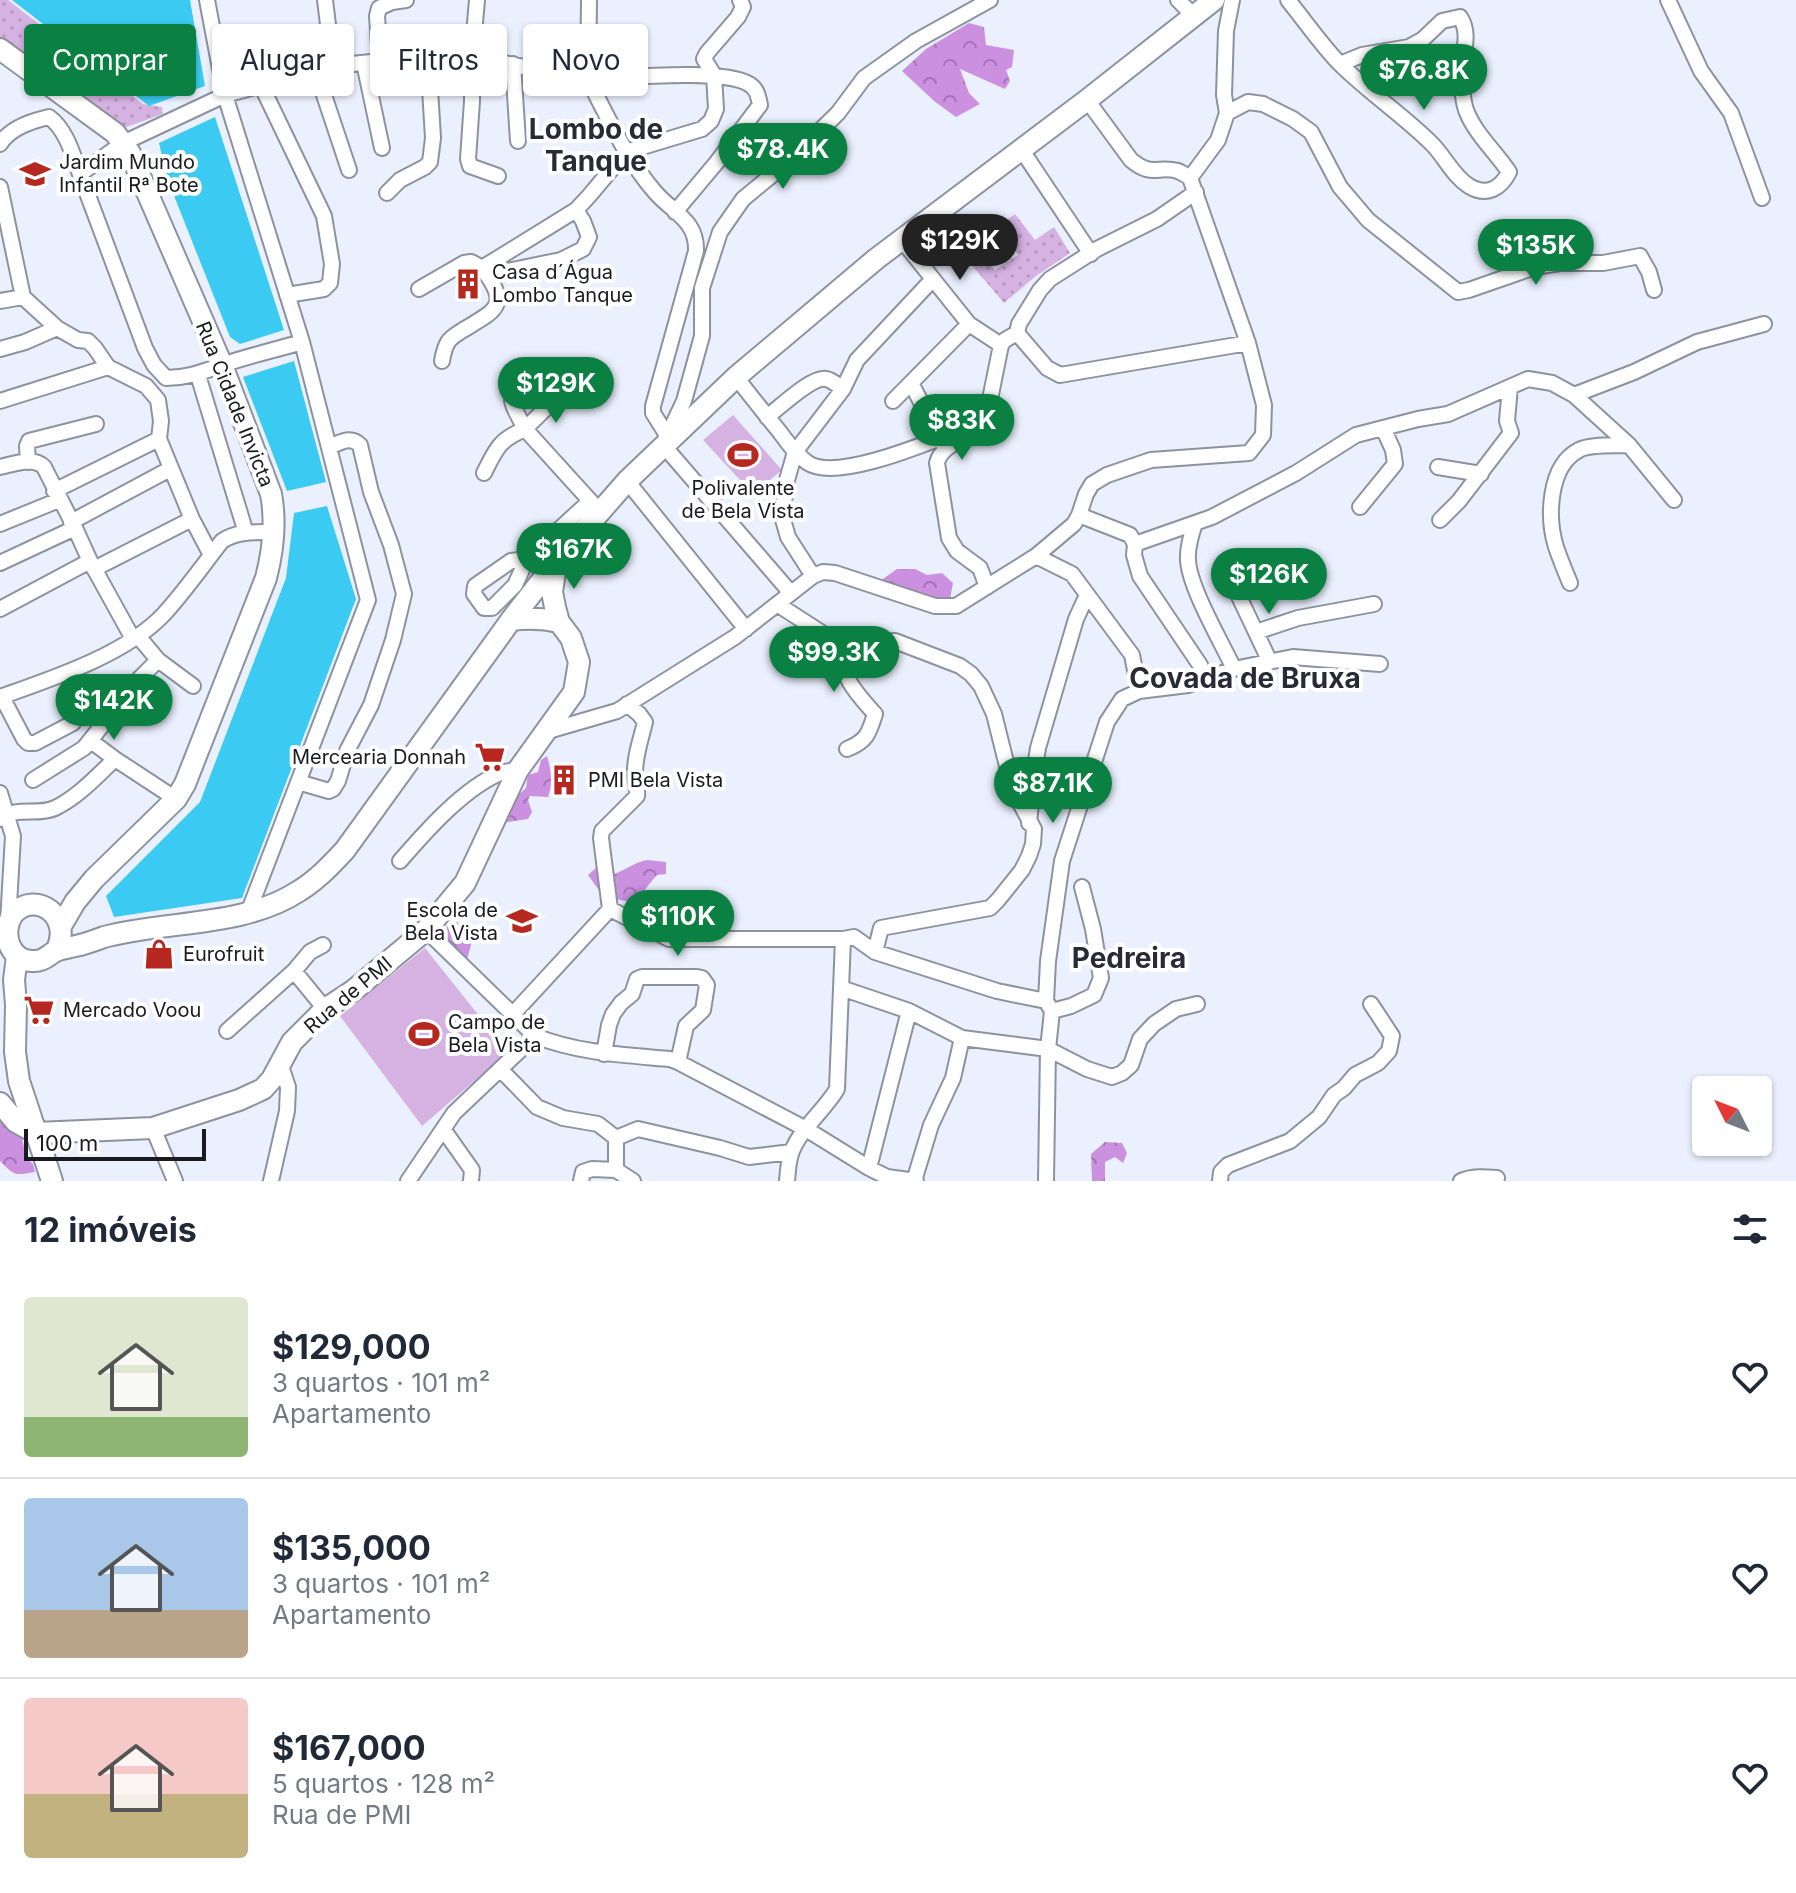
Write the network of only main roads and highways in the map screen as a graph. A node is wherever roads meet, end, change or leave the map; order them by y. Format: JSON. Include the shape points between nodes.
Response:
{"nodes":[{"id":1,"x":1214,"y":0,"type":"edge"},
{"id":2,"x":0,"y":49,"type":"edge"},
{"id":3,"x":557,"y":561,"type":"junction"},
{"id":4,"x":511,"y":620,"type":"junction"},
{"id":5,"x":559,"y":622,"type":"junction"},
{"id":6,"x":94,"y":879,"type":"junction"},
{"id":7,"x":40,"y":906,"type":"junction"},
{"id":8,"x":7,"y":942,"type":"edge"},
{"id":9,"x":55,"y":943,"type":"junction"},
{"id":10,"x":16,"y":1005,"type":"junction"},
{"id":11,"x":0,"y":1103,"type":"edge"},
{"id":12,"x":36,"y":1133,"type":"junction"},
{"id":13,"x":52,"y":1181,"type":"edge"}],
"edges":[{"from":1,"to":3,"type":"main road","via":[[901,239],[736,377],[594,506]]},
{"from":2,"to":6,"type":"main road","name":"Rua Cidade Invicta","via":[[115,133],[130,153],[222,365],[273,504],[266,578],[185,784]]},
{"from":3,"to":4,"type":"main road"},
{"from":3,"to":5,"type":"main road","name":"Rua de PMI","via":[[552,592]]},
{"from":4,"to":5,"type":"main road"},
{"from":4,"to":9,"type":"main road","via":[[345,850],[297,893],[248,913]]},
{"from":5,"to":12,"type":"main road","name":"Rua de PMI","via":[[579,662],[574,692],[518,770],[465,883],[426,930],[325,1009],[292,1042],[272,1079],[250,1096],[153,1128]]},
{"from":6,"to":7,"type":"main road","name":"Rua Cidade Invicta"},
{"from":6,"to":9,"type":"main road","name":"Rua Cidade Invicta","via":[[75,902]]},
{"from":7,"to":8,"type":"main road","via":[[19,909]]},
{"from":7,"to":9,"type":"main road","via":[[52,912]]},
{"from":8,"to":9,"type":"main road","via":[[32,962]]},
{"from":8,"to":10,"type":"main road"},
{"from":9,"to":10,"type":"main road","name":"Rua Cidade Invicta"},
{"from":10,"to":12,"type":"main road","via":[[19,1081]]},
{"from":11,"to":12,"type":"main road","via":[[16,1122]]},
{"from":12,"to":13,"type":"main road"}]}
